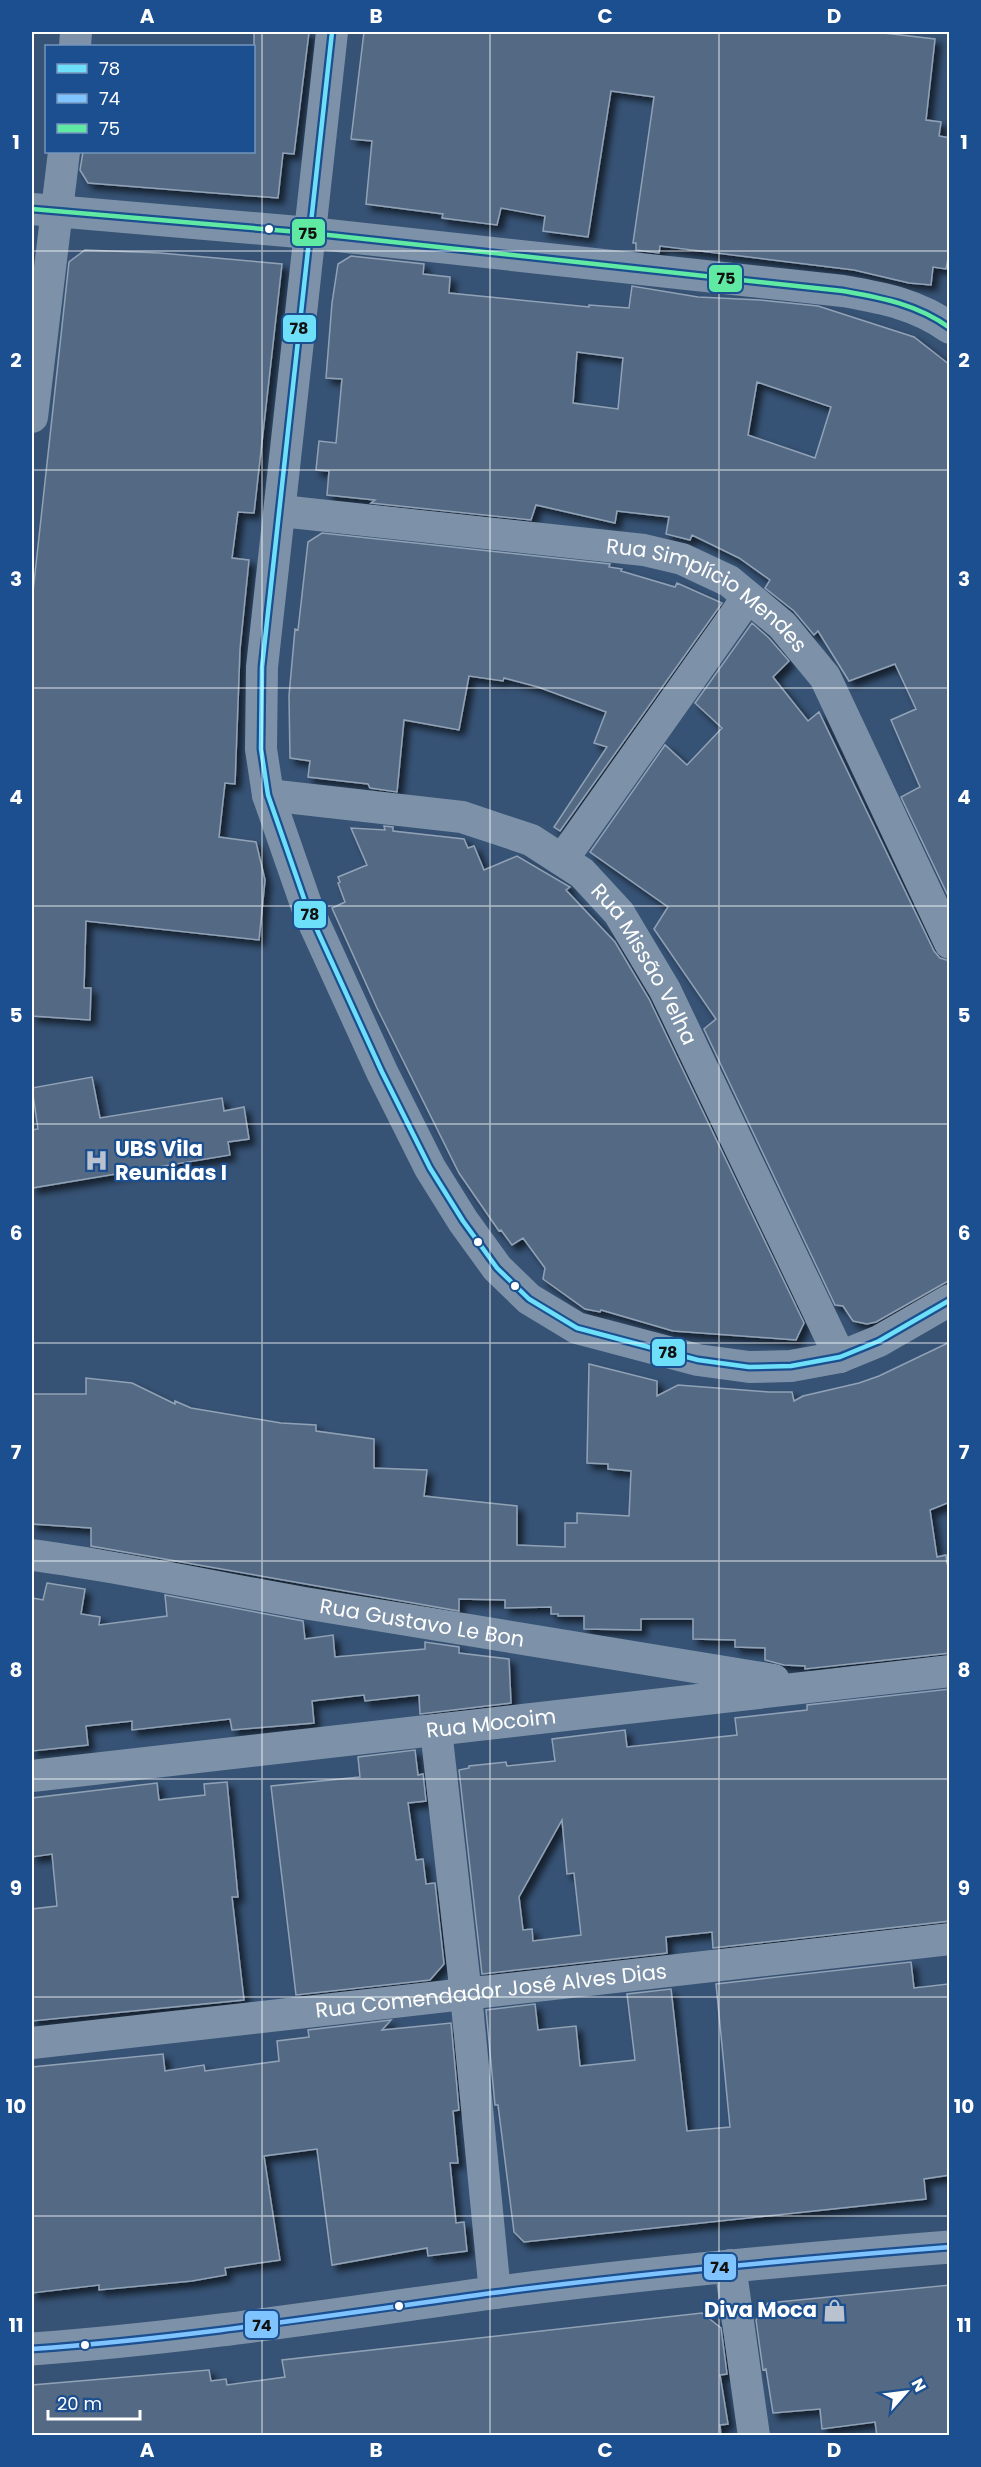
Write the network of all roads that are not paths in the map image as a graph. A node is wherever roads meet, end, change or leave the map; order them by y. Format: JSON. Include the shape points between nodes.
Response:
{"nodes":[{"id":1,"x":332,"y":32,"type":"edge"},
{"id":2,"x":64,"y":153,"type":"edge"},
{"id":3,"x":45,"y":210,"type":"edge"},
{"id":4,"x":310,"y":233,"type":"junction"},
{"id":5,"x":949,"y":327,"type":"edge"},
{"id":6,"x":32,"y":417,"type":"edge"},
{"id":7,"x":281,"y":511,"type":"junction"},
{"id":8,"x":748,"y":597,"type":"junction"},
{"id":9,"x":268,"y":795,"type":"junction"},
{"id":10,"x":562,"y":860,"type":"junction"},
{"id":11,"x":950,"y":944,"type":"edge"},
{"id":12,"x":950,"y":1300,"type":"edge"},
{"id":13,"x":840,"y":1358,"type":"junction"},
{"id":14,"x":32,"y":1555,"type":"edge"},
{"id":15,"x":950,"y":1671,"type":"edge"},
{"id":16,"x":813,"y":1686,"type":"junction"},
{"id":17,"x":435,"y":1730,"type":"junction"},
{"id":18,"x":32,"y":1776,"type":"edge"},
{"id":19,"x":950,"y":1939,"type":"edge"},
{"id":20,"x":466,"y":1995,"type":"junction"},
{"id":21,"x":32,"y":2043,"type":"edge"},
{"id":22,"x":950,"y":2247,"type":"edge"},
{"id":23,"x":730,"y":2265,"type":"junction"},
{"id":24,"x":495,"y":2293,"type":"junction"},
{"id":25,"x":32,"y":2349,"type":"edge"},
{"id":26,"x":754,"y":2436,"type":"edge"}],
"edges":[{"from":1,"to":4,"type":"street"},
{"from":2,"to":3,"type":"street"},
{"from":3,"to":4,"type":"street"},
{"from":3,"to":6,"type":"street"},
{"from":4,"to":5,"type":"street","via":[[843,291],[892,299]]},
{"from":4,"to":7,"type":"street"},
{"from":7,"to":8,"type":"street","name":"Rua Simplício Mendes","via":[[644,550],[682,559],[729,581]]},
{"from":7,"to":9,"type":"street","via":[[262,667],[261,749]]},
{"from":8,"to":10,"type":"street"},
{"from":8,"to":11,"type":"street","name":"Rua Simplício Mendes","via":[[782,625],[825,677]]},
{"from":9,"to":10,"type":"street","name":"Rua Missão Velha","via":[[462,817],[531,840]]},
{"from":9,"to":13,"type":"street","via":[[308,909],[382,1072],[430,1168],[497,1268],[529,1299],[577,1329],[698,1360],[749,1367],[791,1366]]},
{"from":10,"to":13,"type":"street","name":"Rua Missão Velha","via":[[582,873],[619,913],[665,990]]},
{"from":12,"to":13,"type":"street","via":[[879,1341]]},
{"from":14,"to":16,"type":"street","name":"Rua Gustavo Le Bon","via":[[494,1636]]},
{"from":15,"to":16,"type":"street","name":"Rua Mocoim"},
{"from":16,"to":17,"type":"street","name":"Rua Mocoim"},
{"from":17,"to":18,"type":"street","name":"Rua Mocoim"},
{"from":17,"to":20,"type":"street"},
{"from":19,"to":20,"type":"street","name":"Rua Comendador José Alves Dias"},
{"from":20,"to":21,"type":"street","name":"Rua Comendador José Alves Dias"},
{"from":20,"to":24,"type":"street"},
{"from":22,"to":23,"type":"street"},
{"from":23,"to":24,"type":"street"},
{"from":23,"to":26,"type":"street"},
{"from":24,"to":25,"type":"street"}]}
